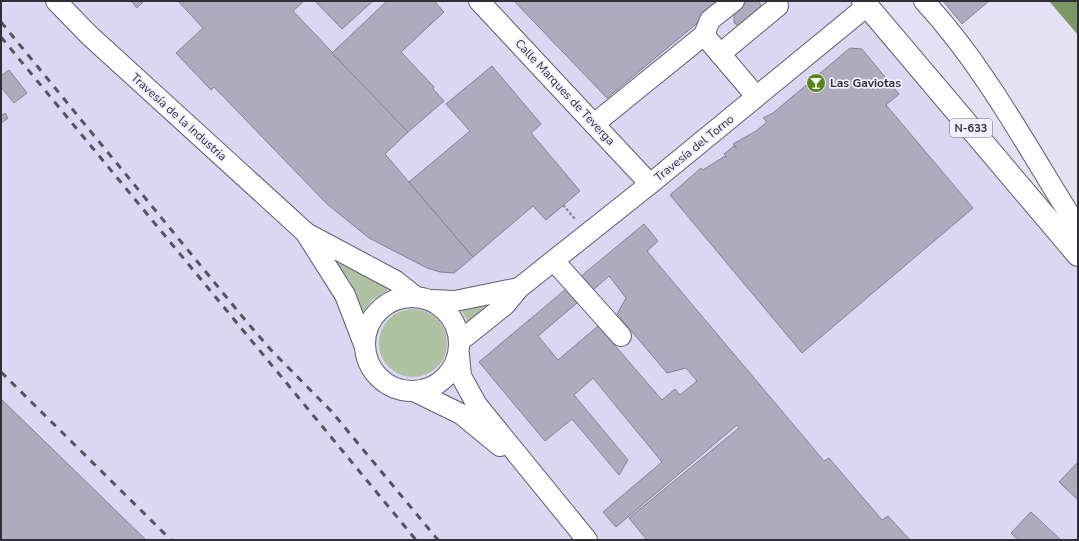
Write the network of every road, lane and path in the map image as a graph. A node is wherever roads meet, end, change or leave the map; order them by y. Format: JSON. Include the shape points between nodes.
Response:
{"nodes":[{"id":1,"x":56,"y":1,"type":"edge"},
{"id":2,"x":479,"y":1,"type":"edge"},
{"id":3,"x":734,"y":1,"type":"edge"},
{"id":4,"x":924,"y":1,"type":"edge"},
{"id":5,"x":779,"y":3,"type":"edge"},
{"id":6,"x":865,"y":3,"type":"edge"},
{"id":7,"x":704,"y":35,"type":"junction"},
{"id":8,"x":720,"y":54,"type":"junction"},
{"id":9,"x":756,"y":96,"type":"junction"},
{"id":10,"x":594,"y":124,"type":"junction"},
{"id":11,"x":650,"y":184,"type":"junction"},
{"id":12,"x":1078,"y":228,"type":"edge"},
{"id":13,"x":305,"y":232,"type":"junction"},
{"id":14,"x":1078,"y":255,"type":"edge"},
{"id":15,"x":554,"y":261,"type":"junction"},
{"id":16,"x":519,"y":288,"type":"junction"},
{"id":17,"x":423,"y":299,"type":"junction"},
{"id":18,"x":621,"y":336,"type":"dead end"},
{"id":19,"x":365,"y":347,"type":"junction"},
{"id":20,"x":460,"y":348,"type":"junction"},
{"id":21,"x":416,"y":392,"type":"junction"},
{"id":22,"x":524,"y":464,"type":"junction"},
{"id":23,"x":587,"y":540,"type":"edge"}],
"edges":[{"from":1,"to":13,"type":"street","name":"Travesía de la Industria","via":[[89,35]]},
{"from":2,"to":10,"type":"street","name":"Calle Marques de Teverga"},
{"from":3,"to":7,"type":"street","via":[[710,20]]},
{"from":4,"to":12,"type":"street","via":[[944,23],[992,88]]},
{"from":5,"to":8,"type":"street"},
{"from":6,"to":9,"type":"street","name":"Travesía del Torno"},
{"from":6,"to":14,"type":"highway","number":"N-633"},
{"from":7,"to":8,"type":"street"},
{"from":7,"to":10,"type":"street"},
{"from":8,"to":9,"type":"street"},
{"from":9,"to":11,"type":"street","name":"Travesía del Torno"},
{"from":10,"to":11,"type":"street","name":"Calle Marques de Teverga"},
{"from":11,"to":15,"type":"street","name":"Travesía del Torno"},
{"from":13,"to":17,"type":"street","name":"Travesía de la Industria","via":[[396,281]]},
{"from":13,"to":19,"type":"street","name":"Travesía de la Industria","via":[[346,295]]},
{"from":15,"to":16,"type":"street","name":"Travesía del Torno"},
{"from":15,"to":18,"type":"street"},
{"from":16,"to":17,"type":"street","name":"Travesía del Torno","via":[[454,300]]},
{"from":16,"to":20,"type":"street","name":"Travesía del Torno"},
{"from":17,"to":19,"type":"street","name":"Travesía de la Industria","via":[[400,298],[385,305],[374,317],[367,331]]},
{"from":17,"to":20,"type":"street","name":"Travesía de la Industria","via":[[445,310],[455,322]]},
{"from":19,"to":21,"type":"street","name":"Travesía de la Industria","via":[[368,362],[387,384],[401,390]]},
{"from":20,"to":21,"type":"street","via":[[453,369],[443,380],[430,388]]},
{"from":20,"to":22,"type":"street","name":"Travesía de la Industria","via":[[461,376],[467,389]]},
{"from":21,"to":22,"type":"street","name":"Travesía de la Industria","via":[[461,414]]},
{"from":22,"to":23,"type":"street","name":"Travesía de la Industria"}]}
